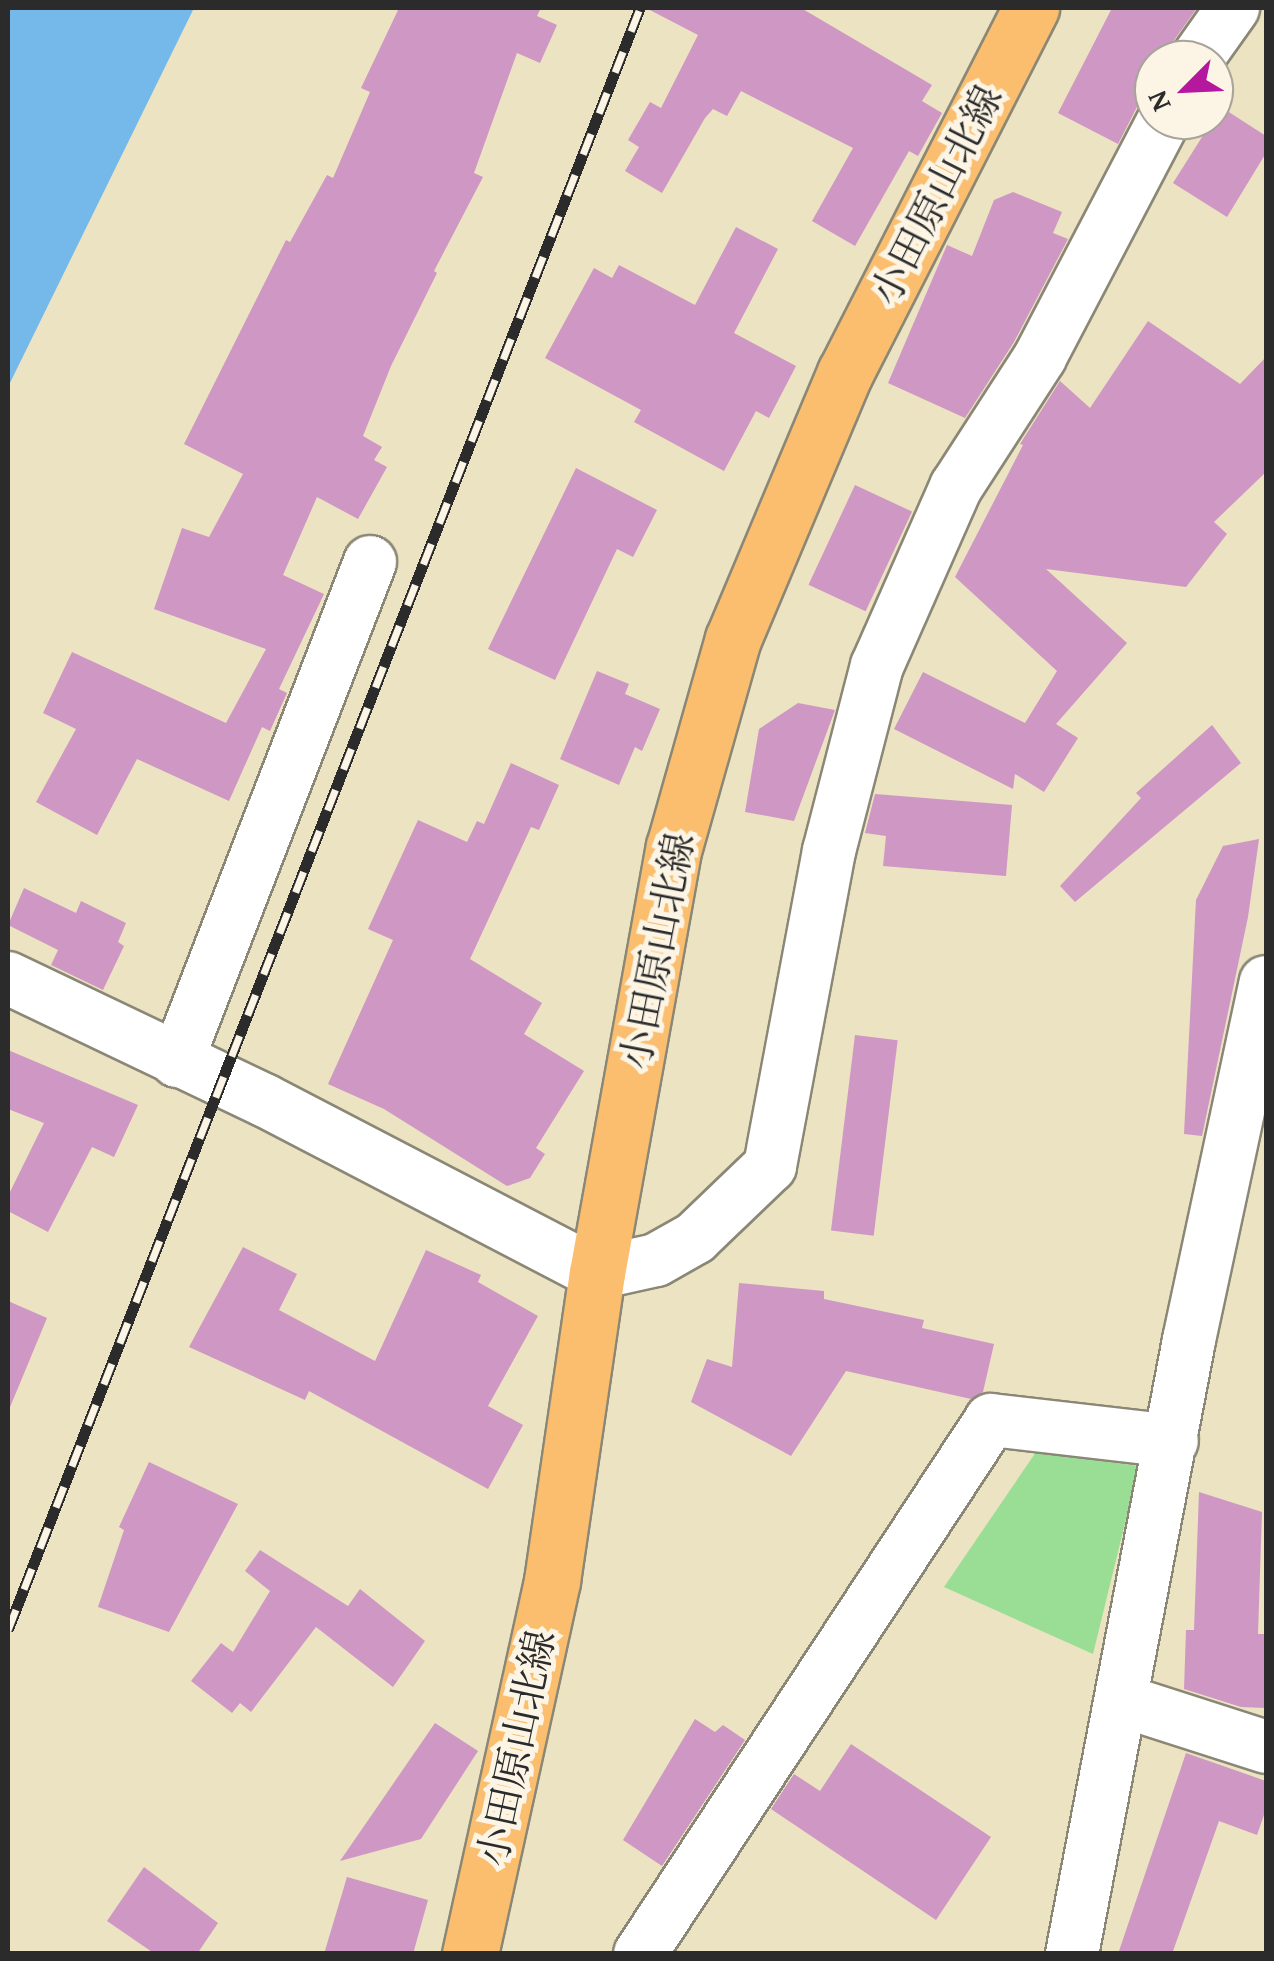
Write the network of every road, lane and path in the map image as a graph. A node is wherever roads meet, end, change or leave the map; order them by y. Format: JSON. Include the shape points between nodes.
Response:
{"nodes":[{"id":1,"x":1031,"y":8,"type":"edge"},
{"id":2,"x":1233,"y":8,"type":"edge"},
{"id":3,"x":1210,"y":40,"type":"edge"},
{"id":4,"x":1154,"y":140,"type":"edge"},
{"id":5,"x":370,"y":562,"type":"dead end"},
{"id":6,"x":8,"y":978,"type":"edge"},
{"id":7,"x":1266,"y":982,"type":"edge"},
{"id":8,"x":177,"y":1060,"type":"junction"},
{"id":9,"x":597,"y":1273,"type":"junction"},
{"id":10,"x":1172,"y":1441,"type":"junction"},
{"id":11,"x":1123,"y":1701,"type":"junction"},
{"id":12,"x":1266,"y":1747,"type":"edge"},
{"id":13,"x":470,"y":1954,"type":"edge"},
{"id":14,"x":640,"y":1954,"type":"edge"},
{"id":15,"x":1072,"y":1954,"type":"edge"}],
"edges":[{"from":1,"to":9,"type":"main road","name":"小田原山北線","via":[[845,372],[733,639],[674,846]]},
{"from":2,"to":3,"type":"street"},
{"from":4,"to":9,"type":"street","via":[[1040,357],[956,486],[877,666],[829,851],[770,1166],[695,1238],[656,1260]]},
{"from":5,"to":8,"type":"street"},
{"from":6,"to":8,"type":"street"},
{"from":7,"to":10,"type":"street"},
{"from":8,"to":9,"type":"street"},
{"from":9,"to":13,"type":"main road","name":"小田原山北線","via":[[552,1581]]},
{"from":10,"to":11,"type":"street"},
{"from":10,"to":14,"type":"street","via":[[991,1420]]},
{"from":11,"to":12,"type":"street"},
{"from":11,"to":15,"type":"street"}]}
